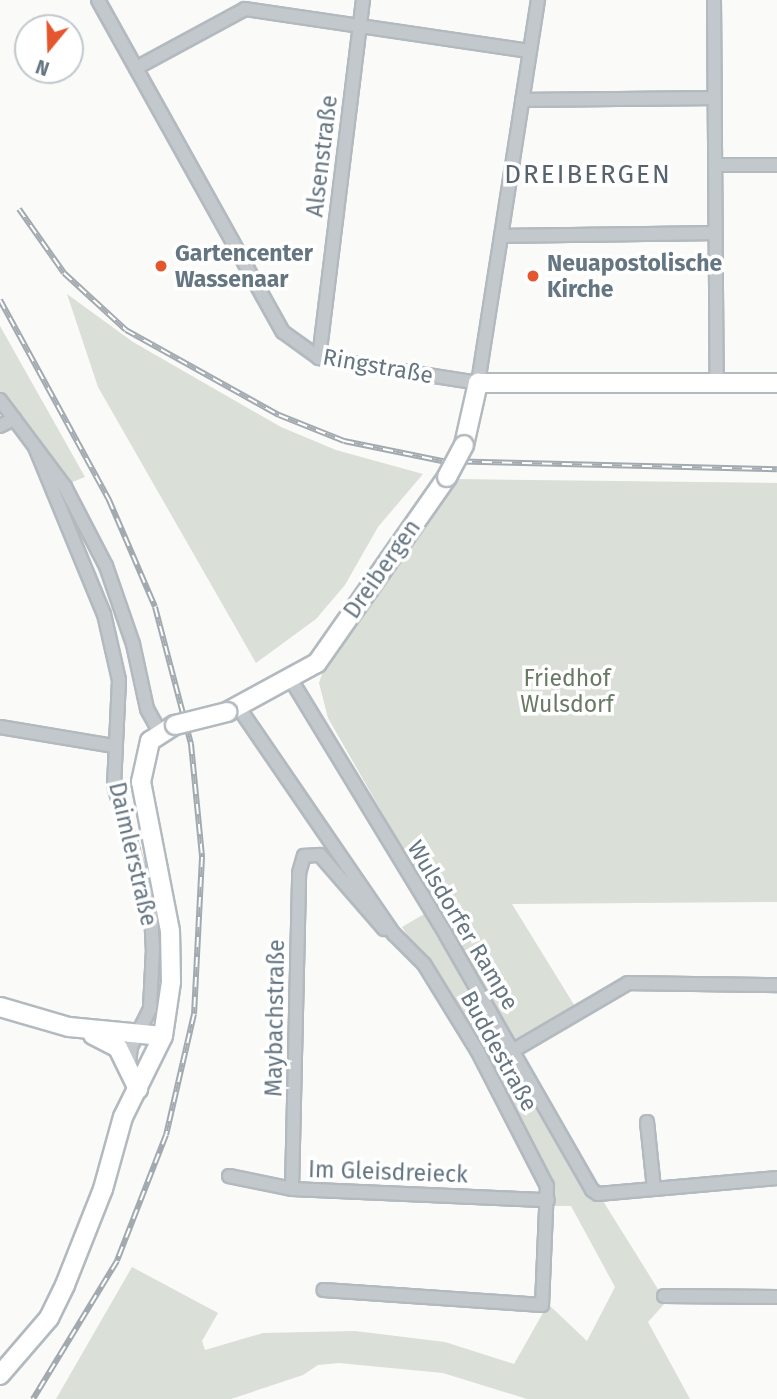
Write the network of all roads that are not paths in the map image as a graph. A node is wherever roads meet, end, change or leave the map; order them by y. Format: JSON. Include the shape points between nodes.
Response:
{"nodes":[{"id":1,"x":98,"y":0,"type":"edge"},
{"id":2,"x":225,"y":0,"type":"edge"},
{"id":3,"x":363,"y":0,"type":"edge"},
{"id":4,"x":538,"y":0,"type":"edge"},
{"id":5,"x":714,"y":0,"type":"edge"},
{"id":6,"x":230,"y":14,"type":"junction"},
{"id":7,"x":359,"y":23,"type":"junction"},
{"id":8,"x":530,"y":51,"type":"junction"},
{"id":9,"x":136,"y":68,"type":"junction"},
{"id":10,"x":715,"y":98,"type":"junction"},
{"id":11,"x":522,"y":100,"type":"junction"},
{"id":12,"x":715,"y":165,"type":"junction"},
{"id":13,"x":777,"y":165,"type":"edge"},
{"id":14,"x":715,"y":233,"type":"junction"},
{"id":15,"x":501,"y":236,"type":"junction"},
{"id":16,"x":318,"y":358,"type":"junction"},
{"id":17,"x":716,"y":382,"type":"junction"},
{"id":18,"x":478,"y":383,"type":"junction"},
{"id":19,"x":777,"y":383,"type":"edge"},
{"id":20,"x":0,"y":400,"type":"edge"},
{"id":21,"x":14,"y":419,"type":"junction"},
{"id":22,"x":0,"y":426,"type":"edge"},
{"id":23,"x":35,"y":447,"type":"junction"},
{"id":24,"x":289,"y":678,"type":"junction"},
{"id":25,"x":233,"y":710,"type":"junction"},
{"id":26,"x":0,"y":727,"type":"edge"},
{"id":27,"x":168,"y":728,"type":"junction"},
{"id":28,"x":114,"y":746,"type":"junction"},
{"id":29,"x":311,"y":853,"type":"joint"},
{"id":30,"x":394,"y":934,"type":"junction"},
{"id":31,"x":777,"y":985,"type":"edge"},
{"id":32,"x":0,"y":1007,"type":"edge"},
{"id":33,"x":69,"y":1027,"type":"junction"},
{"id":34,"x":139,"y":1035,"type":"junction"},
{"id":35,"x":163,"y":1036,"type":"junction"},
{"id":36,"x":514,"y":1049,"type":"junction"},
{"id":37,"x":129,"y":1063,"type":"junction"},
{"id":38,"x":138,"y":1089,"type":"junction"},
{"id":39,"x":647,"y":1122,"type":"dead end"},
{"id":40,"x":229,"y":1176,"type":"dead end"},
{"id":41,"x":777,"y":1178,"type":"edge"},
{"id":42,"x":292,"y":1189,"type":"junction"},
{"id":43,"x":654,"y":1189,"type":"junction"},
{"id":44,"x":548,"y":1200,"type":"junction"},
{"id":45,"x":324,"y":1290,"type":"dead end"},
{"id":46,"x":664,"y":1296,"type":"dead end"},
{"id":47,"x":777,"y":1297,"type":"edge"},
{"id":48,"x":0,"y":1375,"type":"edge"}],
"edges":[{"from":1,"to":9,"type":"street","name":"Ringstraße"},
{"from":2,"to":6,"type":"street"},
{"from":3,"to":7,"type":"street","name":"Alsenstraße"},
{"from":4,"to":8,"type":"street","name":"Dreibergen"},
{"from":5,"to":10,"type":"street"},
{"from":6,"to":7,"type":"street","via":[[263,8]]},
{"from":6,"to":9,"type":"street"},
{"from":7,"to":8,"type":"street"},
{"from":7,"to":16,"type":"street","name":"Alsenstraße"},
{"from":8,"to":11,"type":"street","name":"Dreibergen"},
{"from":9,"to":16,"type":"street","name":"Ringstraße","via":[[270,312],[283,332]]},
{"from":10,"to":11,"type":"street"},
{"from":10,"to":12,"type":"street"},
{"from":11,"to":15,"type":"street","name":"Dreibergen"},
{"from":12,"to":13,"type":"street"},
{"from":12,"to":14,"type":"street"},
{"from":14,"to":15,"type":"street"},
{"from":14,"to":17,"type":"street"},
{"from":15,"to":18,"type":"street","name":"Dreibergen"},
{"from":16,"to":18,"type":"street","name":"Ringstraße"},
{"from":17,"to":18,"type":"street","name":"Ringstraße"},
{"from":17,"to":19,"type":"street","name":"Ringstraße"},
{"from":18,"to":24,"type":"street","name":"Dreibergen","bridge":true,"via":[[464,445],[447,477],[317,663]]},
{"from":20,"to":21,"type":"street","name":"Daimlerstraße"},
{"from":21,"to":22,"type":"street"},
{"from":21,"to":23,"type":"street","name":"Daimlerstraße"},
{"from":23,"to":27,"type":"street","name":"Daimlerstraße","via":[[65,487],[106,566],[133,644],[147,709]]},
{"from":23,"to":28,"type":"street","name":"Daimlerstraße","via":[[104,614],[119,680],[120,718]]},
{"from":24,"to":25,"type":"street","name":"Dreibergen"},
{"from":24,"to":36,"type":"street","name":"Wulsdorfer Rampe"},
{"from":25,"to":27,"type":"street","name":"Dreibergen","bridge":true},
{"from":25,"to":30,"type":"street","name":"Buddestraße"},
{"from":26,"to":28,"type":"street"},
{"from":27,"to":35,"type":"street","via":[[146,750],[141,782],[170,931],[171,982]]},
{"from":28,"to":34,"type":"street","name":"Daimlerstraße","via":[[117,806],[151,915],[150,1009]]},
{"from":29,"to":30,"type":"street","name":"Buddestraße","via":[[320,855],[382,928]]},
{"from":29,"to":42,"type":"street","name":"Maybachstraße","via":[[301,861],[299,873]]},
{"from":30,"to":44,"type":"street","name":"Buddestraße","via":[[424,964],[477,1050],[544,1176]]},
{"from":31,"to":36,"type":"street","via":[[628,983]]},
{"from":32,"to":33,"type":"street"},
{"from":33,"to":34,"type":"street"},
{"from":33,"to":37,"type":"street","via":[[105,1040]]},
{"from":34,"to":35,"type":"street"},
{"from":34,"to":37,"type":"street","name":"Daimlerstraße"},
{"from":35,"to":38,"type":"street"},
{"from":36,"to":43,"type":"street","name":"Wulsdorfer Rampe","via":[[588,1184],[598,1194]]},
{"from":37,"to":38,"type":"street"},
{"from":38,"to":48,"type":"street","via":[[123,1117],[103,1189],[49,1318]]},
{"from":39,"to":43,"type":"street"},
{"from":40,"to":42,"type":"street","name":"Im Gleisdreieck"},
{"from":41,"to":43,"type":"street"},
{"from":42,"to":44,"type":"street","name":"Im Gleisdreieck"},
{"from":44,"to":45,"type":"street","name":"Buddestraße","via":[[542,1305]]},
{"from":46,"to":47,"type":"street"}]}
